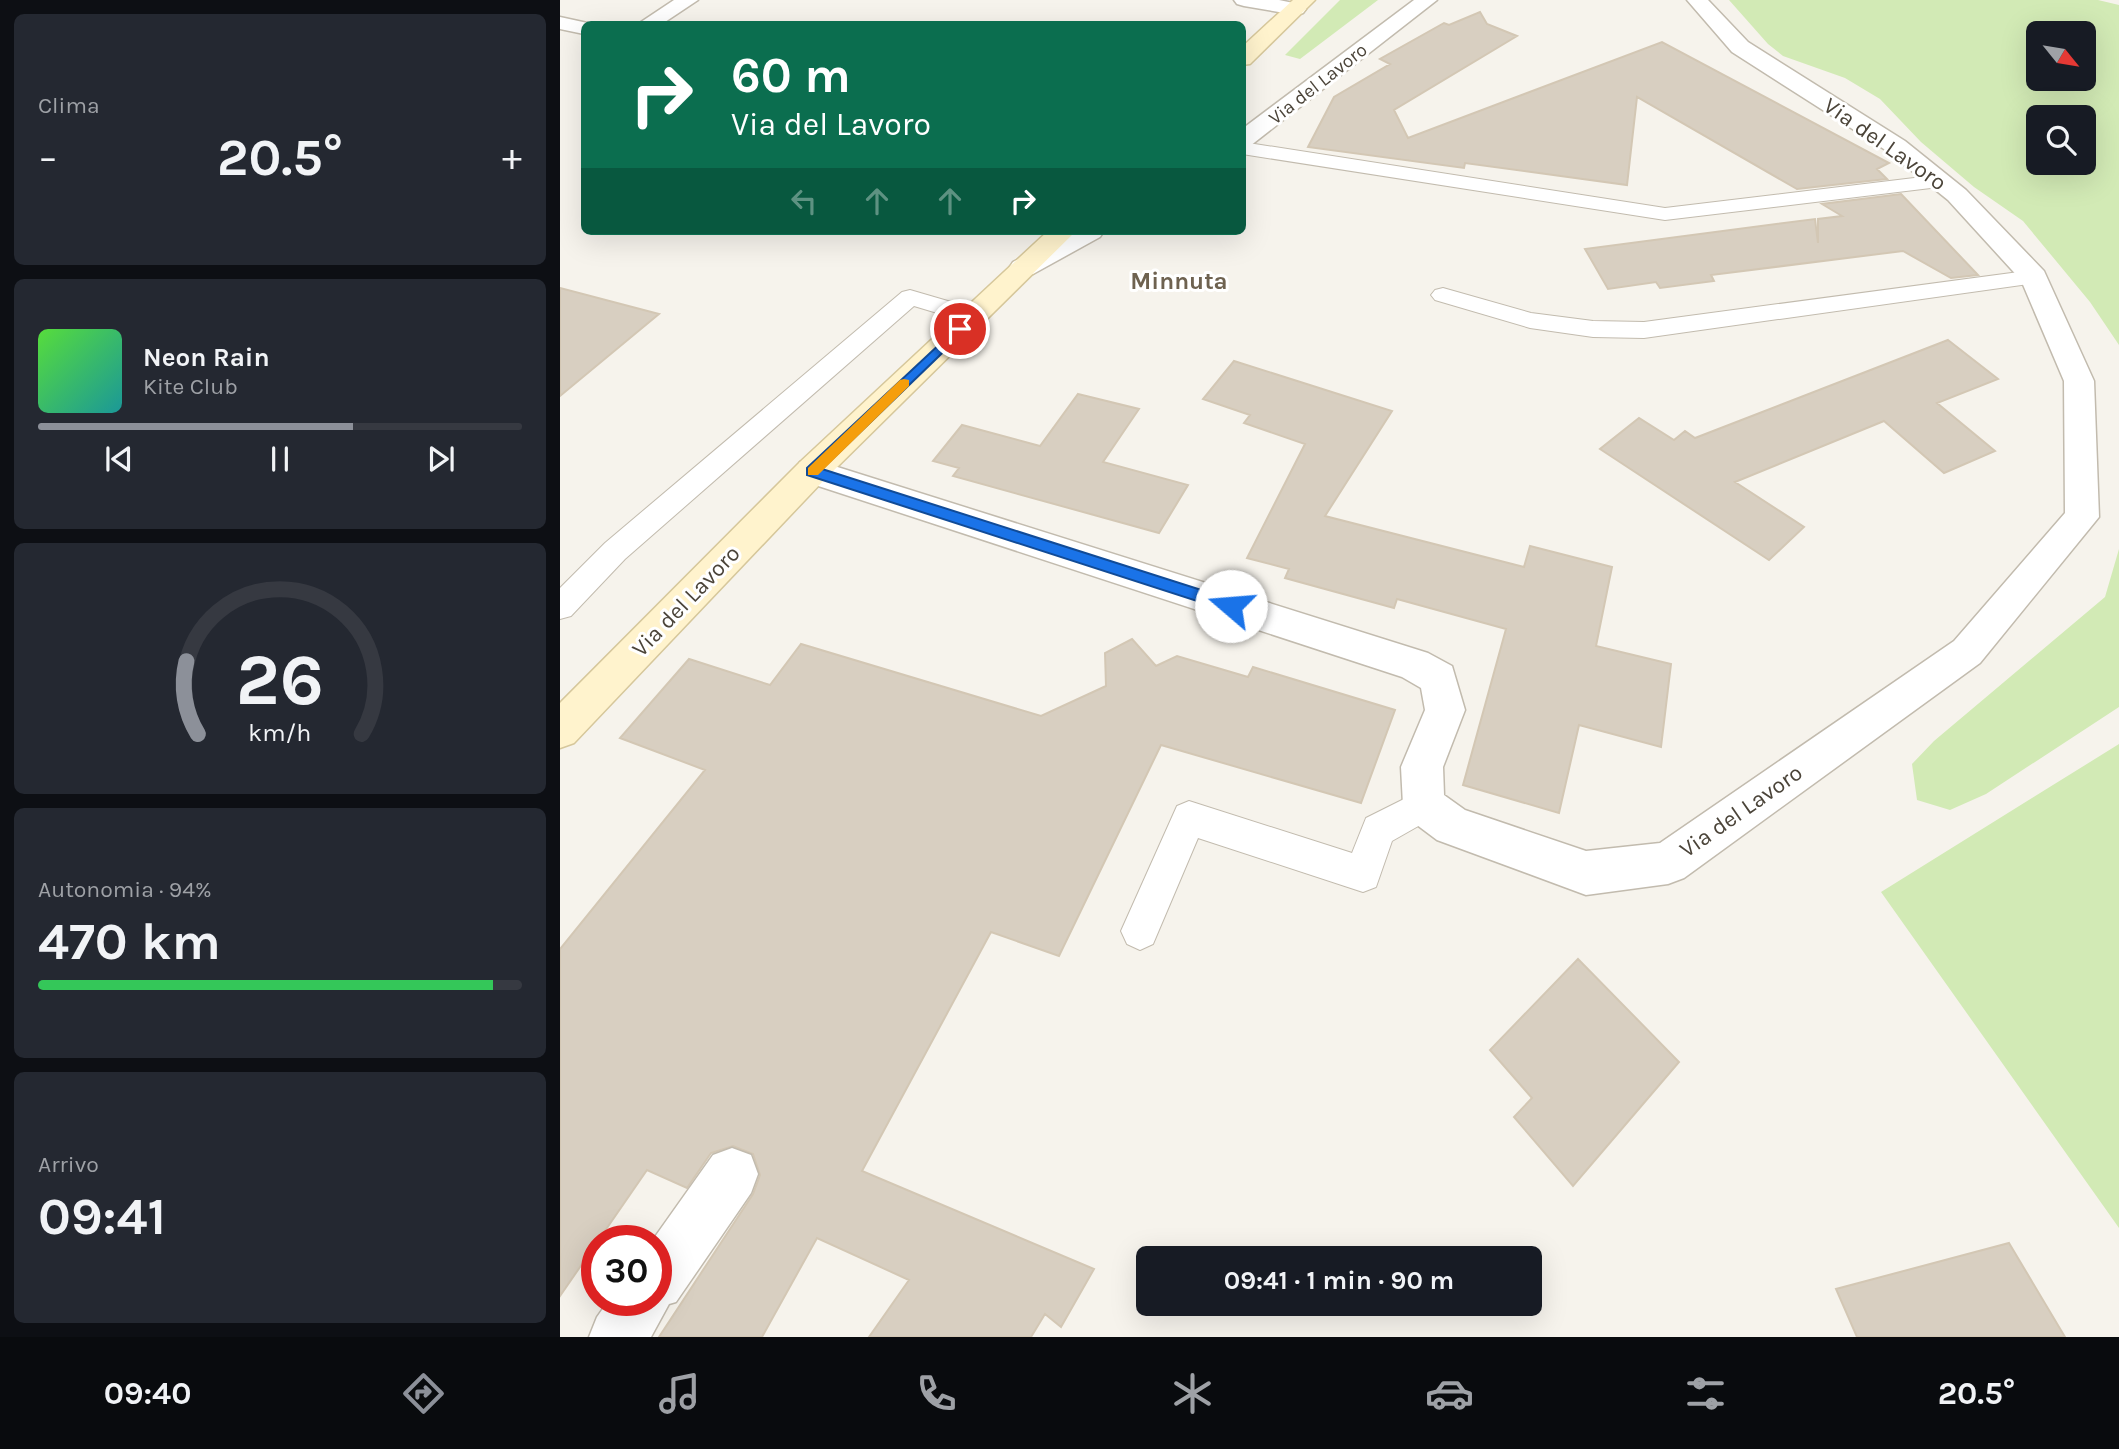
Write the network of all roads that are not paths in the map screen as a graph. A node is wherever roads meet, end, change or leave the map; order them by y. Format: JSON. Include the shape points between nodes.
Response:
{"nodes":[{"id":1,"x":688,"y":0,"type":"edge"},
{"id":2,"x":1244,"y":0,"type":"edge"},
{"id":3,"x":1427,"y":0,"type":"edge"},
{"id":4,"x":1697,"y":0,"type":"edge"},
{"id":5,"x":1300,"y":4,"type":"edge"},
{"id":6,"x":653,"y":21,"type":"edge"},
{"id":7,"x":560,"y":23,"type":"edge"},
{"id":8,"x":581,"y":27,"type":"edge"},
{"id":9,"x":1246,"y":55,"type":"edge"},
{"id":10,"x":1246,"y":138,"type":"edge"},
{"id":11,"x":1246,"y":149,"type":"edge"},
{"id":12,"x":1939,"y":181,"type":"junction"},
{"id":13,"x":1059,"y":235,"type":"edge"},
{"id":14,"x":1084,"y":235,"type":"edge"},
{"id":15,"x":1023,"y":268,"type":"junction"},
{"id":16,"x":2034,"y":277,"type":"junction"},
{"id":17,"x":1443,"y":295,"type":"dead end"},
{"id":18,"x":974,"y":316,"type":"junction"},
{"id":19,"x":812,"y":471,"type":"junction"},
{"id":20,"x":560,"y":607,"type":"edge"},
{"id":21,"x":560,"y":730,"type":"edge"},
{"id":22,"x":1424,"y":804,"type":"junction"},
{"id":23,"x":1140,"y":931,"type":"dead end"},
{"id":24,"x":732,"y":1174,"type":"dead end"},
{"id":25,"x":672,"y":1259,"type":"edge"},
{"id":26,"x":632,"y":1316,"type":"edge"},
{"id":27,"x":617,"y":1337,"type":"edge"}],
"edges":[{"from":1,"to":6,"type":"street"},
{"from":2,"to":5,"type":"street"},
{"from":3,"to":10,"type":"street","name":"Via del Lavoro"},
{"from":4,"to":12,"type":"street","name":"Via del Lavoro","via":[[1740,47],[1896,146]]},
{"from":5,"to":9,"type":"street"},
{"from":7,"to":8,"type":"street"},
{"from":11,"to":12,"type":"lane","via":[[1665,214]]},
{"from":12,"to":16,"type":"street","name":"Via del Lavoro"},
{"from":13,"to":15,"type":"street","name":"Via del Lavoro"},
{"from":14,"to":15,"type":"street","name":"Via del Lavoro"},
{"from":15,"to":18,"type":"street","name":"Via del Lavoro"},
{"from":16,"to":17,"type":"lane","via":[[1644,330],[1530,320]]},
{"from":16,"to":22,"type":"street","name":"Via del Lavoro","via":[[2079,381],[2082,517],[1967,652],[1668,863],[1586,873],[1452,826]]},
{"from":18,"to":19,"type":"street","name":"Via del Lavoro"},
{"from":18,"to":20,"type":"lane","via":[[910,297],[615,551]]},
{"from":19,"to":21,"type":"street","name":"Via del Lavoro"},
{"from":19,"to":22,"type":"street","via":[[1414,665],[1438,678],[1445,710],[1422,767]]},
{"from":22,"to":23,"type":"lane","via":[[1378,830],[1363,874],[1189,818]]},
{"from":24,"to":25,"type":"street"},
{"from":26,"to":27,"type":"street"}]}
